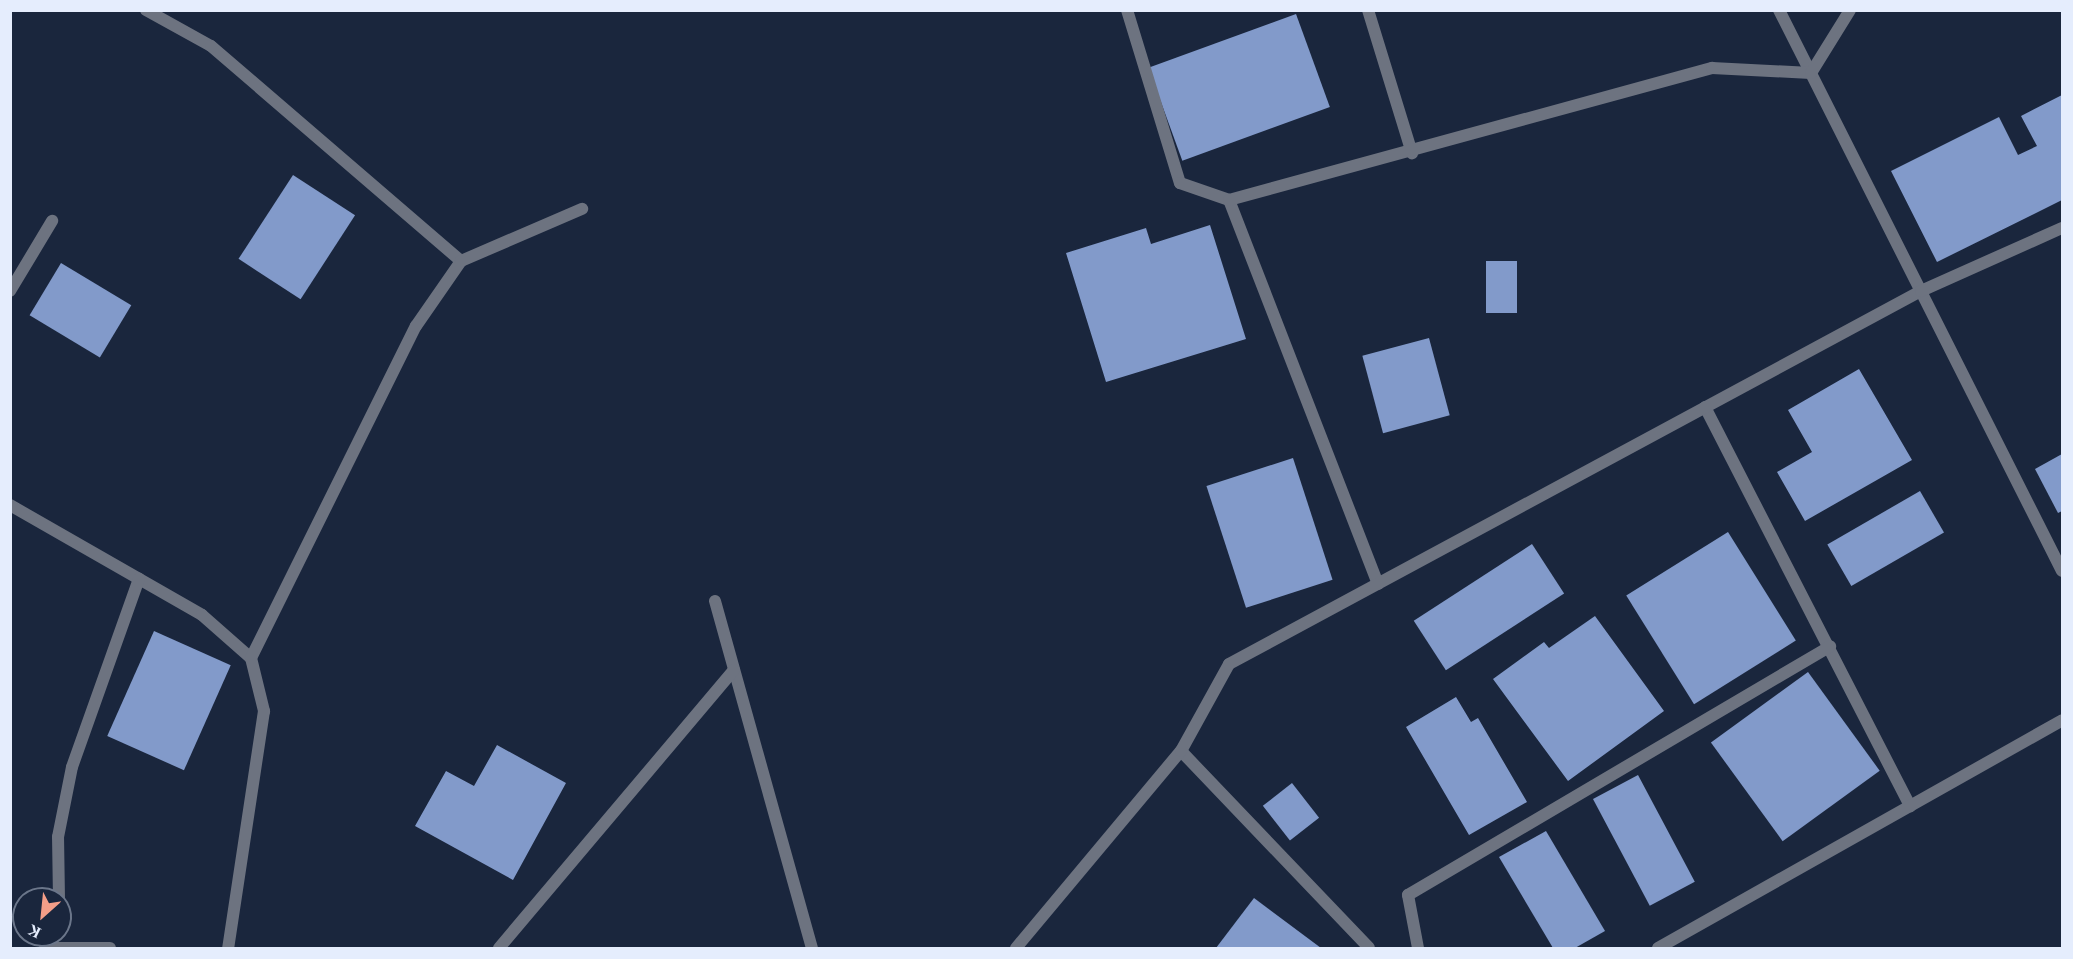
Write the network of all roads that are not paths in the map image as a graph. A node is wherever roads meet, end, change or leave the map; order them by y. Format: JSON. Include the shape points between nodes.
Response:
{"nodes":[{"id":1,"x":146,"y":10,"type":"edge"},
{"id":2,"x":1127,"y":10,"type":"edge"},
{"id":3,"x":1368,"y":10,"type":"edge"},
{"id":4,"x":1779,"y":10,"type":"edge"},
{"id":5,"x":1850,"y":10,"type":"edge"},
{"id":6,"x":1811,"y":73,"type":"junction"},
{"id":7,"x":1412,"y":153,"type":"junction"},
{"id":8,"x":1229,"y":200,"type":"junction"},
{"id":9,"x":582,"y":209,"type":"dead end"},
{"id":10,"x":52,"y":221,"type":"dead end"},
{"id":11,"x":2062,"y":228,"type":"edge"},
{"id":12,"x":460,"y":261,"type":"junction"},
{"id":13,"x":10,"y":291,"type":"edge"},
{"id":14,"x":1921,"y":291,"type":"junction"},
{"id":15,"x":1705,"y":407,"type":"junction"},
{"id":16,"x":10,"y":505,"type":"edge"},
{"id":17,"x":2062,"y":571,"type":"edge"},
{"id":18,"x":139,"y":579,"type":"junction"},
{"id":19,"x":1378,"y":584,"type":"junction"},
{"id":20,"x":715,"y":602,"type":"dead end"},
{"id":21,"x":1830,"y":646,"type":"junction"},
{"id":22,"x":251,"y":658,"type":"junction"},
{"id":23,"x":734,"y":670,"type":"junction"},
{"id":24,"x":2062,"y":720,"type":"edge"},
{"id":25,"x":1181,"y":751,"type":"junction"},
{"id":26,"x":1910,"y":806,"type":"junction"},
{"id":27,"x":59,"y":887,"type":"edge"},
{"id":28,"x":72,"y":943,"type":"edge"},
{"id":29,"x":110,"y":948,"type":"edge"},
{"id":30,"x":228,"y":948,"type":"edge"},
{"id":31,"x":499,"y":948,"type":"edge"},
{"id":32,"x":812,"y":948,"type":"edge"},
{"id":33,"x":1016,"y":948,"type":"edge"},
{"id":34,"x":1370,"y":948,"type":"edge"},
{"id":35,"x":1418,"y":948,"type":"edge"},
{"id":36,"x":1658,"y":948,"type":"edge"}],
"edges":[{"from":1,"to":12,"type":"street","via":[[211,46]]},
{"from":2,"to":8,"type":"street","via":[[1180,183]]},
{"from":3,"to":7,"type":"street"},
{"from":4,"to":6,"type":"street"},
{"from":5,"to":6,"type":"street"},
{"from":6,"to":7,"type":"street","via":[[1712,68]]},
{"from":6,"to":14,"type":"street"},
{"from":7,"to":8,"type":"street","via":[[1264,186]]},
{"from":8,"to":19,"type":"street"},
{"from":9,"to":12,"type":"street"},
{"from":10,"to":13,"type":"street"},
{"from":11,"to":14,"type":"street"},
{"from":12,"to":22,"type":"street","via":[[416,326]]},
{"from":14,"to":15,"type":"street"},
{"from":14,"to":17,"type":"street"},
{"from":15,"to":19,"type":"street"},
{"from":15,"to":21,"type":"street"},
{"from":16,"to":18,"type":"street"},
{"from":18,"to":22,"type":"street","via":[[202,615]]},
{"from":18,"to":27,"type":"street","via":[[72,767],[58,837]]},
{"from":19,"to":25,"type":"street","via":[[1229,664]]},
{"from":20,"to":23,"type":"street"},
{"from":21,"to":26,"type":"street"},
{"from":21,"to":35,"type":"street","via":[[1408,895]]},
{"from":22,"to":30,"type":"street","via":[[264,711]]},
{"from":23,"to":31,"type":"street"},
{"from":23,"to":32,"type":"street"},
{"from":24,"to":26,"type":"street"},
{"from":25,"to":33,"type":"street"},
{"from":25,"to":34,"type":"street"},
{"from":26,"to":36,"type":"street"},
{"from":28,"to":29,"type":"street"}]}
